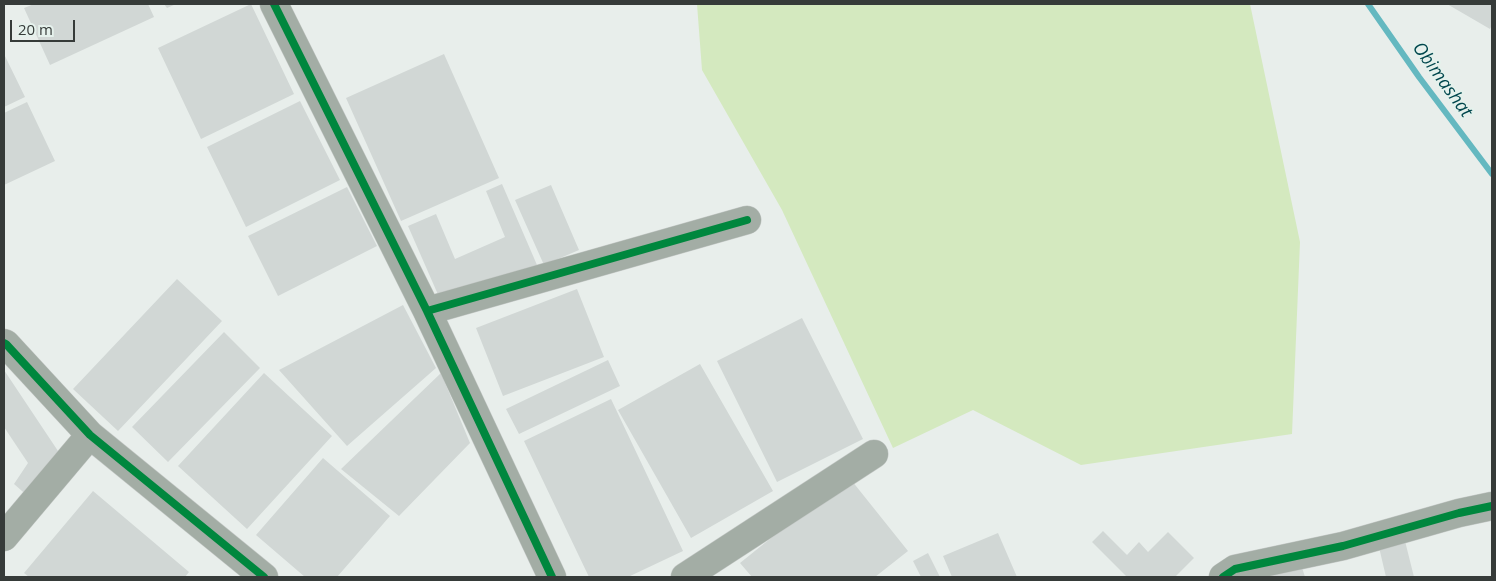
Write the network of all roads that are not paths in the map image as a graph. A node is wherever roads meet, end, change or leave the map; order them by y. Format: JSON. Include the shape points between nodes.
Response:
{"nodes":[{"id":1,"x":274,"y":4,"type":"edge"},
{"id":2,"x":746,"y":220,"type":"dead end"},
{"id":3,"x":427,"y":311,"type":"junction"},
{"id":4,"x":4,"y":343,"type":"edge"},
{"id":5,"x":90,"y":435,"type":"junction"},
{"id":6,"x":874,"y":454,"type":"dead end"},
{"id":7,"x":1492,"y":506,"type":"edge"},
{"id":8,"x":4,"y":537,"type":"edge"},
{"id":9,"x":255,"y":574,"type":"edge"},
{"id":10,"x":552,"y":577,"type":"edge"},
{"id":11,"x":685,"y":577,"type":"edge"},
{"id":12,"x":1222,"y":577,"type":"edge"}],
"edges":[{"from":1,"to":3,"type":"street"},
{"from":2,"to":3,"type":"street"},
{"from":3,"to":10,"type":"street"},
{"from":4,"to":5,"type":"street"},
{"from":5,"to":8,"type":"street"},
{"from":5,"to":9,"type":"street"},
{"from":6,"to":11,"type":"street"},
{"from":7,"to":12,"type":"street","via":[[1459,512],[1343,546],[1235,569]]}]}
